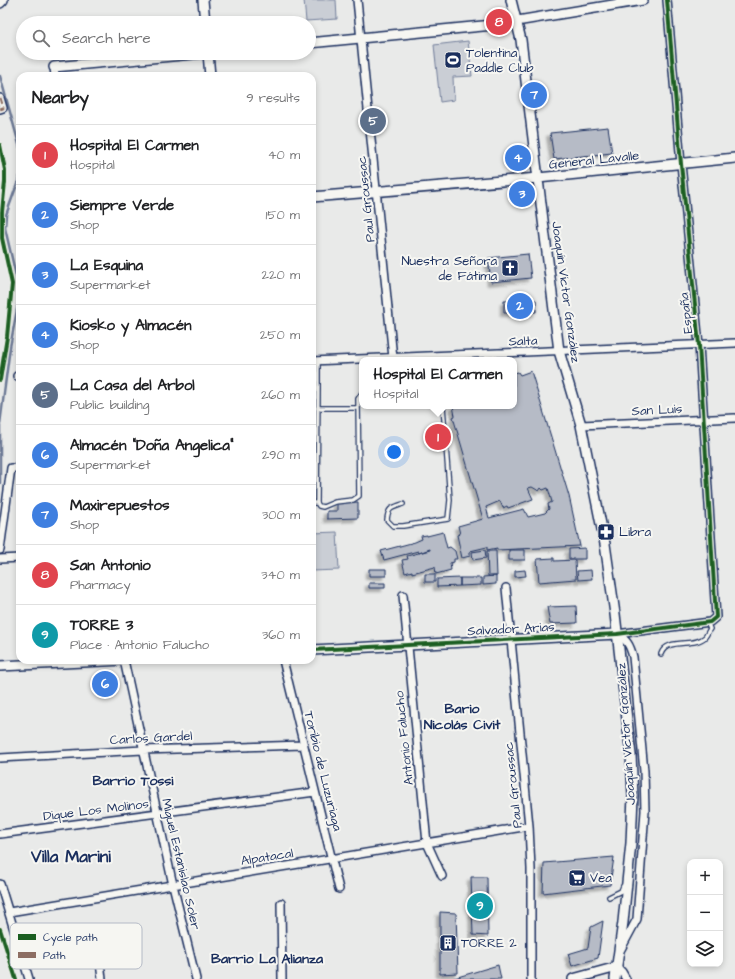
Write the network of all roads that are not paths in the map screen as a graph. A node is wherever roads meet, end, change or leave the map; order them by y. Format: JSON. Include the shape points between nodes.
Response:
{"nodes":[{"id":1,"x":3,"y":0,"type":"edge"},
{"id":2,"x":203,"y":0,"type":"edge"},
{"id":3,"x":357,"y":0,"type":"edge"},
{"id":4,"x":511,"y":0,"type":"edge"},
{"id":5,"x":643,"y":0,"type":"edge"},
{"id":6,"x":667,"y":0,"type":"edge"},
{"id":7,"x":0,"y":3,"type":"edge"},
{"id":8,"x":204,"y":16,"type":"edge"},
{"id":9,"x":517,"y":22,"type":"junction"},
{"id":10,"x":361,"y":38,"type":"junction"},
{"id":11,"x":316,"y":42,"type":"edge"},
{"id":12,"x":146,"y":60,"type":"edge"},
{"id":13,"x":209,"y":60,"type":"edge"},
{"id":14,"x":55,"y":71,"type":"edge"},
{"id":15,"x":210,"y":72,"type":"edge"},
{"id":16,"x":0,"y":98,"type":"edge"},
{"id":17,"x":0,"y":109,"type":"edge"},
{"id":18,"x":735,"y":158,"type":"edge"},
{"id":19,"x":681,"y":164,"type":"junction"},
{"id":20,"x":538,"y":178,"type":"junction"},
{"id":21,"x":377,"y":192,"type":"junction"},
{"id":22,"x":316,"y":197,"type":"edge"},
{"id":23,"x":735,"y":343,"type":"edge"},
{"id":24,"x":699,"y":345,"type":"junction"},
{"id":25,"x":559,"y":351,"type":"junction"},
{"id":26,"x":393,"y":357,"type":"edge"},
{"id":27,"x":434,"y":357,"type":"edge"},
{"id":28,"x":359,"y":360,"type":"edge"},
{"id":29,"x":316,"y":361,"type":"edge"},
{"id":30,"x":316,"y":370,"type":"edge"},
{"id":31,"x":318,"y":388,"type":"joint"},
{"id":32,"x":359,"y":398,"type":"edge"},
{"id":33,"x":317,"y":408,"type":"junction"},
{"id":34,"x":358,"y":408,"type":"junction"},
{"id":35,"x":443,"y":409,"type":"edge"},
{"id":36,"x":735,"y":418,"type":"edge"},
{"id":37,"x":705,"y":420,"type":"junction"},
{"id":38,"x":581,"y":425,"type":"junction"},
{"id":39,"x":16,"y":468,"type":"edge"},
{"id":40,"x":317,"y":503,"type":"joint"},
{"id":41,"x":402,"y":504,"type":"dead end"},
{"id":42,"x":0,"y":550,"type":"edge"},
{"id":43,"x":16,"y":558,"type":"edge"},
{"id":44,"x":0,"y":559,"type":"edge"},
{"id":45,"x":506,"y":588,"type":"dead end"},
{"id":46,"x":403,"y":595,"type":"dead end"},
{"id":47,"x":709,"y":622,"type":"junction"},
{"id":48,"x":617,"y":634,"type":"junction"},
{"id":49,"x":511,"y":639,"type":"junction"},
{"id":50,"x":407,"y":645,"type":"junction"},
{"id":51,"x":316,"y":650,"type":"edge"},
{"id":52,"x":661,"y":654,"type":"dead end"},
{"id":53,"x":41,"y":664,"type":"edge"},
{"id":54,"x":125,"y":664,"type":"edge"},
{"id":55,"x":284,"y":664,"type":"edge"},
{"id":56,"x":0,"y":666,"type":"edge"},
{"id":57,"x":303,"y":744,"type":"junction"},
{"id":58,"x":143,"y":750,"type":"junction"},
{"id":59,"x":0,"y":758,"type":"edge"},
{"id":60,"x":315,"y":792,"type":"junction"},
{"id":61,"x":158,"y":814,"type":"junction"},
{"id":62,"x":529,"y":826,"type":"junction"},
{"id":63,"x":0,"y":834,"type":"edge"},
{"id":64,"x":427,"y":843,"type":"junction"},
{"id":65,"x":332,"y":859,"type":"junction"},
{"id":66,"x":629,"y":872,"type":"junction"},
{"id":67,"x":442,"y":876,"type":"dead end"},
{"id":68,"x":0,"y":884,"type":"edge"},
{"id":69,"x":173,"y":885,"type":"junction"},
{"id":70,"x":339,"y":889,"type":"dead end"},
{"id":71,"x":609,"y":897,"type":"dead end"},
{"id":72,"x":281,"y":903,"type":"dead end"},
{"id":73,"x":9,"y":912,"type":"junction"},
{"id":74,"x":12,"y":923,"type":"edge"},
{"id":75,"x":619,"y":953,"type":"junction"},
{"id":76,"x":617,"y":967,"type":"junction"},
{"id":77,"x":26,"y":969,"type":"edge"},
{"id":78,"x":100,"y":969,"type":"edge"},
{"id":79,"x":29,"y":979,"type":"edge"},
{"id":80,"x":102,"y":979,"type":"edge"},
{"id":81,"x":196,"y":979,"type":"edge"},
{"id":82,"x":282,"y":979,"type":"edge"},
{"id":83,"x":531,"y":979,"type":"edge"},
{"id":84,"x":573,"y":979,"type":"edge"},
{"id":85,"x":615,"y":979,"type":"edge"},
{"id":86,"x":626,"y":979,"type":"edge"}],
"edges":[{"from":1,"to":7,"type":"main road"},
{"from":2,"to":8,"type":"main road"},
{"from":3,"to":10,"type":"street","name":"Paul Groussac"},
{"from":4,"to":9,"type":"main road","name":"Joaquín Víctor González"},
{"from":5,"to":9,"type":"main road"},
{"from":6,"to":19,"type":"street","name":"España"},
{"from":9,"to":10,"type":"main road"},
{"from":9,"to":20,"type":"main road","name":"Joaquín Víctor González","via":[[522,40]]},
{"from":10,"to":11,"type":"main road"},
{"from":10,"to":21,"type":"street","name":"Paul Groussac"},
{"from":12,"to":14,"type":"main road"},
{"from":13,"to":15,"type":"main road"},
{"from":16,"to":17,"type":"street","via":[[3,108]]},
{"from":18,"to":19,"type":"main road","name":"General Lavalle"},
{"from":19,"to":20,"type":"main road","name":"General Lavalle"},
{"from":19,"to":24,"type":"street","name":"España"},
{"from":20,"to":21,"type":"main road","name":"General Lavalle"},
{"from":20,"to":25,"type":"main road","name":"Joaquín Víctor González"},
{"from":21,"to":22,"type":"main road","name":"General Lavalle"},
{"from":21,"to":26,"type":"street","name":"Paul Groussac"},
{"from":23,"to":24,"type":"street","name":"Salta"},
{"from":24,"to":25,"type":"street","name":"Salta"},
{"from":24,"to":37,"type":"street","name":"España"},
{"from":25,"to":27,"type":"street","name":"Salta"},
{"from":25,"to":38,"type":"main road","name":"Joaquín Víctor González"},
{"from":28,"to":29,"type":"street","name":"Salta"},
{"from":30,"to":31,"type":"lane"},
{"from":31,"to":33,"type":"lane"},
{"from":32,"to":34,"type":"lane"},
{"from":33,"to":34,"type":"lane"},
{"from":33,"to":40,"type":"lane"},
{"from":34,"to":40,"type":"lane","via":[[359,496],[353,500],[335,502],[322,507]]},
{"from":35,"to":41,"type":"lane","via":[[450,500],[448,519],[393,526],[388,520],[388,513],[392,508]]},
{"from":36,"to":37,"type":"street","name":"San Luis"},
{"from":37,"to":38,"type":"street","name":"San Luis"},
{"from":37,"to":47,"type":"street","name":"España","via":[[716,617]]},
{"from":38,"to":48,"type":"main road","name":"Joaquín Víctor González","via":[[605,544]]},
{"from":39,"to":42,"type":"street","via":[[11,468]]},
{"from":43,"to":44,"type":"street"},
{"from":45,"to":49,"type":"street","name":"Paul Groussac"},
{"from":46,"to":50,"type":"street","name":"Antonio Falucho"},
{"from":47,"to":48,"type":"street","name":"Salvador Arias"},
{"from":47,"to":52,"type":"lane","via":[[710,629],[705,637],[698,641],[671,645]]},
{"from":48,"to":49,"type":"main road","name":"Salvador Arias"},
{"from":48,"to":66,"type":"main road","name":"Joaquín Víctor González","via":[[632,765]]},
{"from":48,"to":75,"type":"street","name":"Joaquín Víctor González","via":[[630,644],[633,657],[644,771],[645,811],[637,919]]},
{"from":49,"to":50,"type":"main road","name":"Salvador Arias"},
{"from":49,"to":62,"type":"street","name":"Paul Groussac"},
{"from":50,"to":51,"type":"main road","name":"Salvador Arias"},
{"from":50,"to":64,"type":"street","name":"Antonio Falucho"},
{"from":53,"to":56,"type":"main road"},
{"from":54,"to":58,"type":"street","name":"Miguel Estanislao Soler"},
{"from":55,"to":57,"type":"street","name":"Toribio de Luzuriaga"},
{"from":57,"to":58,"type":"street","name":"Carlos Gardel"},
{"from":57,"to":60,"type":"street","name":"Toribio de Luzuriaga"},
{"from":58,"to":59,"type":"street","name":"Carlos Gardel"},
{"from":58,"to":61,"type":"street","name":"Miguel Estanislao Soler"},
{"from":60,"to":61,"type":"street","name":"Dique Los Molinos"},
{"from":60,"to":65,"type":"street","name":"Toribio de Luzuriaga"},
{"from":61,"to":63,"type":"street","name":"Dique Los Molinos"},
{"from":61,"to":69,"type":"street","name":"Miguel Estanislao Soler"},
{"from":62,"to":64,"type":"street","name":"Alpatacal"},
{"from":62,"to":83,"type":"street","name":"Paul Groussac"},
{"from":64,"to":65,"type":"street","name":"Alpatacal"},
{"from":64,"to":67,"type":"street","name":"Antonio Falucho"},
{"from":65,"to":69,"type":"street","name":"Alpatacal"},
{"from":65,"to":70,"type":"street","name":"Toribio de Luzuriaga"},
{"from":66,"to":71,"type":"lane","via":[[621,891]]},
{"from":66,"to":75,"type":"main road","name":"Joaquín Víctor González"},
{"from":68,"to":73,"type":"street"},
{"from":69,"to":73,"type":"street","name":"Alpatacal"},
{"from":69,"to":81,"type":"street","name":"Miguel Estanislao Soler"},
{"from":72,"to":82,"type":"street"},
{"from":73,"to":74,"type":"street"},
{"from":75,"to":76,"type":"main road","name":"Joaquín Víctor González"},
{"from":76,"to":84,"type":"main road"},
{"from":76,"to":85,"type":"main road","name":"Joaquín Víctor González"},
{"from":76,"to":86,"type":"street"},
{"from":77,"to":79,"type":"street"},
{"from":78,"to":80,"type":"street"}]}
